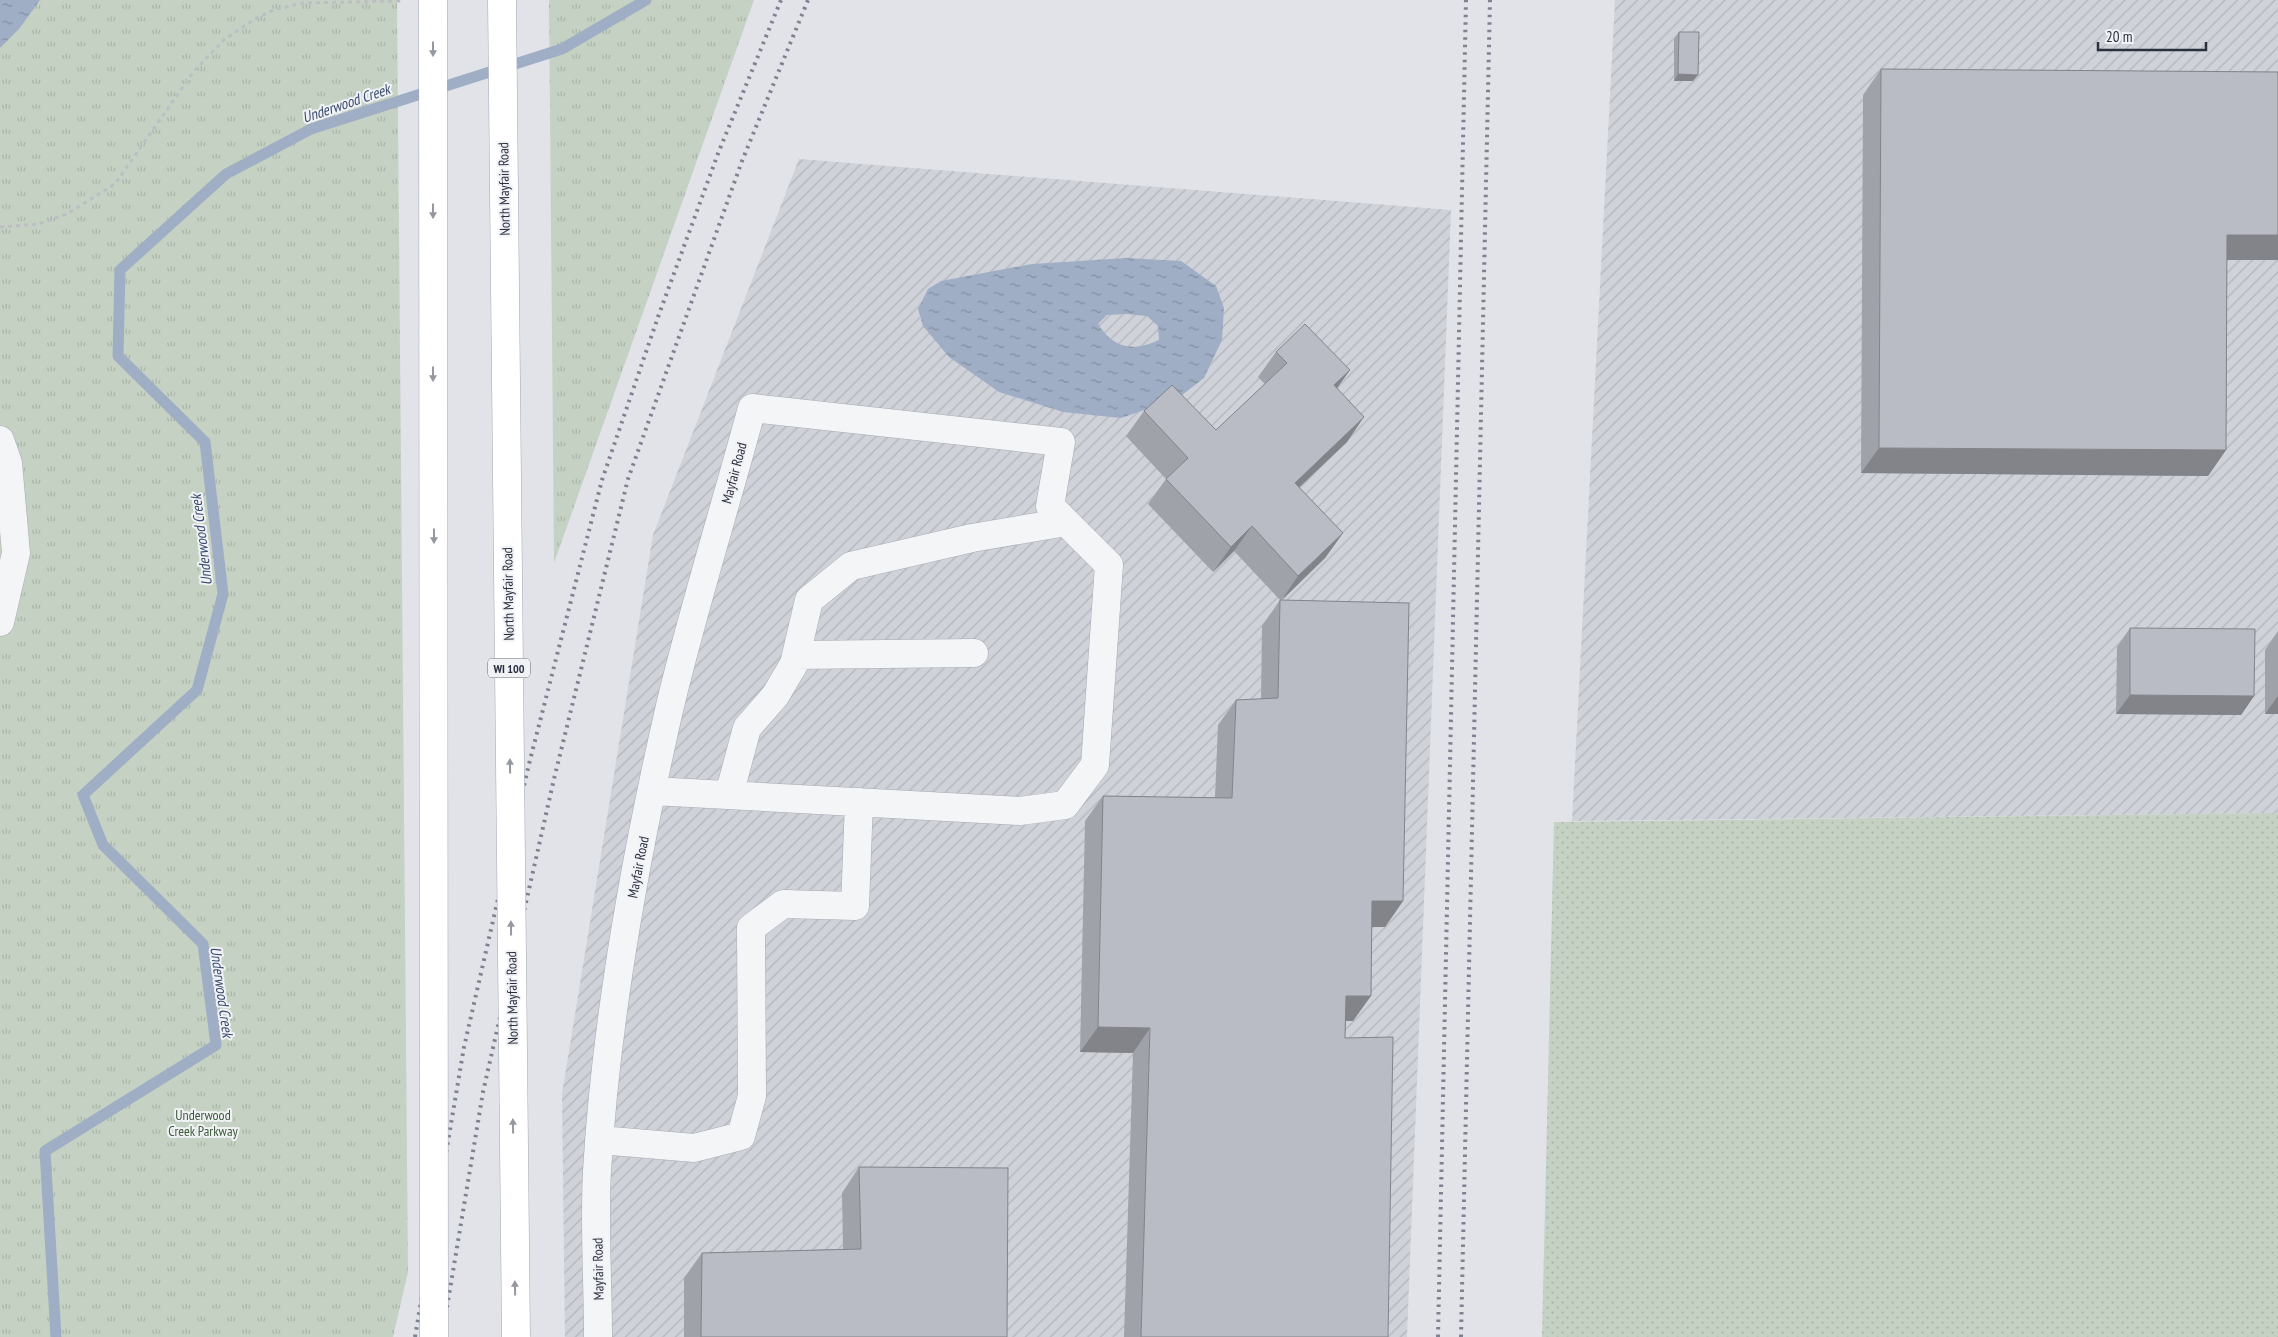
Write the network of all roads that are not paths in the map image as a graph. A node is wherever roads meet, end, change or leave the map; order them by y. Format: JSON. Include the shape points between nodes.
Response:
{"nodes":[{"id":1,"x":502,"y":0,"type":"edge"},
{"id":2,"x":422,"y":1,"type":"edge"},
{"id":3,"x":0,"y":440,"type":"edge"},
{"id":4,"x":1066,"y":522,"type":"junction"},
{"id":5,"x":0,"y":622,"type":"edge"},
{"id":6,"x":796,"y":654,"type":"junction"},
{"id":7,"x":974,"y":654,"type":"dead end"},
{"id":8,"x":653,"y":791,"type":"junction"},
{"id":9,"x":729,"y":795,"type":"junction"},
{"id":10,"x":859,"y":802,"type":"junction"},
{"id":11,"x":600,"y":1140,"type":"junction"},
{"id":12,"x":434,"y":1337,"type":"edge"},
{"id":13,"x":516,"y":1337,"type":"edge"},
{"id":14,"x":598,"y":1337,"type":"edge"}],
"edges":[{"from":13,"to":1,"type":"main road","name":"North Mayfair Road","number":"WI 100","one_way":true,"bridge":true},
{"from":2,"to":12,"type":"main road","one_way":true,"bridge":true},
{"from":3,"to":5,"type":"street","via":[[8,463],[16,553]]},
{"from":4,"to":6,"type":"street","via":[[972,538],[851,566],[809,600]]},
{"from":4,"to":8,"type":"street","name":"Mayfair Road","via":[[1050,506],[1061,442],[752,408],[670,710]]},
{"from":4,"to":10,"type":"street","via":[[1109,565],[1095,765],[1065,805],[1020,811]]},
{"from":6,"to":7,"type":"street"},
{"from":6,"to":9,"type":"street","via":[[794,664],[775,696],[748,728]]},
{"from":8,"to":9,"type":"street"},
{"from":8,"to":11,"type":"street","name":"Mayfair Road","via":[[629,911]]},
{"from":9,"to":10,"type":"street"},
{"from":10,"to":11,"type":"street","via":[[856,906],[784,904],[750,928],[752,1096],[741,1136],[694,1148]]},
{"from":11,"to":14,"type":"street","name":"Mayfair Road","via":[[597,1173]]}]}
